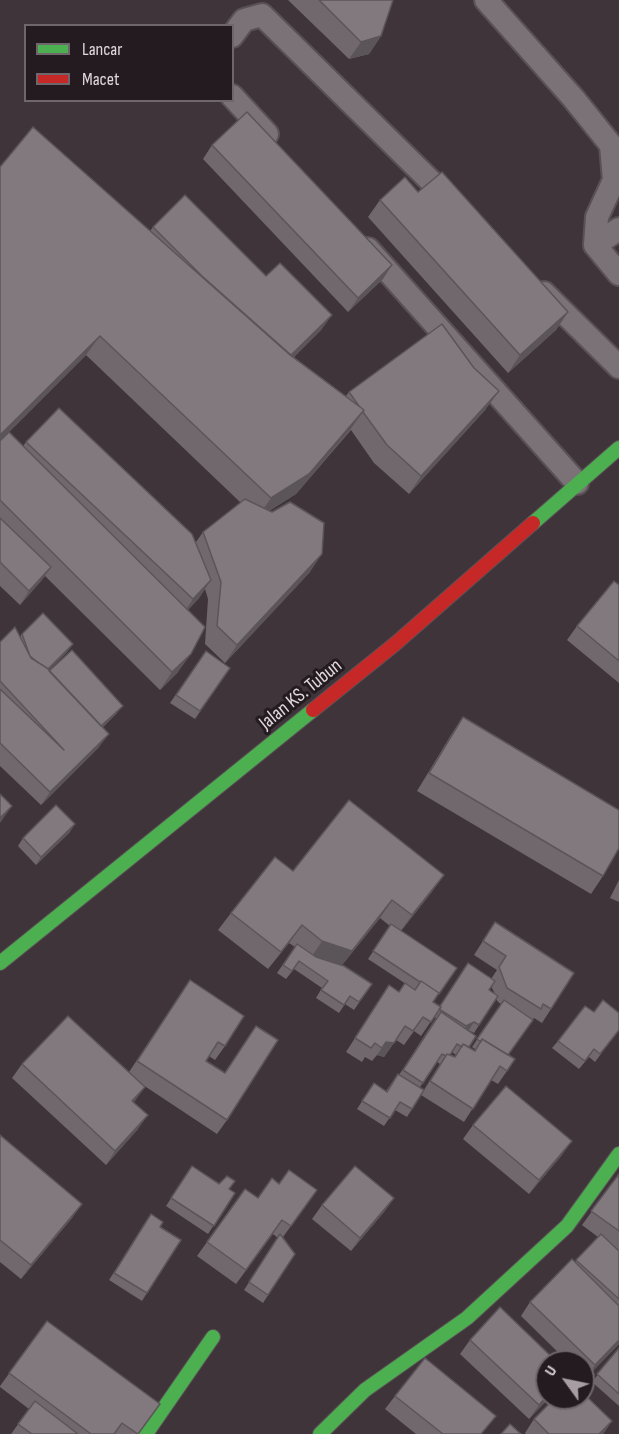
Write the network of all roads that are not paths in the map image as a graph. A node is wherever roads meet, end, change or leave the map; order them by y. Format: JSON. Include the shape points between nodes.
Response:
{"nodes":[{"id":1,"x":486,"y":0,"type":"edge"},
{"id":2,"x":234,"y":33,"type":"edge"},
{"id":3,"x":234,"y":98,"type":"edge"},
{"id":4,"x":279,"y":149,"type":"edge"},
{"id":5,"x":466,"y":216,"type":"edge"},
{"id":6,"x":619,"y":229,"type":"edge"},
{"id":7,"x":358,"y":237,"type":"edge"},
{"id":8,"x":595,"y":244,"type":"junction"},
{"id":9,"x":525,"y":274,"type":"edge"},
{"id":10,"x":619,"y":274,"type":"edge"},
{"id":11,"x":619,"y":367,"type":"edge"},
{"id":12,"x":619,"y":447,"type":"edge"},
{"id":13,"x":577,"y":483,"type":"junction"},
{"id":14,"x":0,"y":963,"type":"edge"},
{"id":15,"x":619,"y":1154,"type":"edge"},
{"id":16,"x":213,"y":1337,"type":"dead end"},
{"id":17,"x":146,"y":1434,"type":"edge"},
{"id":18,"x":320,"y":1434,"type":"edge"}],
"edges":[{"from":1,"to":8,"type":"lane","via":[[611,145],[614,180],[597,217]]},
{"from":2,"to":5,"type":"lane","via":[[244,20],[262,15]]},
{"from":3,"to":4,"type":"lane"},
{"from":6,"to":8,"type":"lane"},
{"from":7,"to":13,"type":"lane"},
{"from":8,"to":10,"type":"lane"},
{"from":9,"to":11,"type":"lane"},
{"from":12,"to":13,"type":"main road","name":"Jalan KS. Tubun"},
{"from":13,"to":14,"type":"main road","name":"Jalan KS. Tubun","via":[[395,644]]},
{"from":15,"to":18,"type":"main road","via":[[567,1226],[468,1318],[365,1390]]},
{"from":16,"to":17,"type":"main road"}]}
